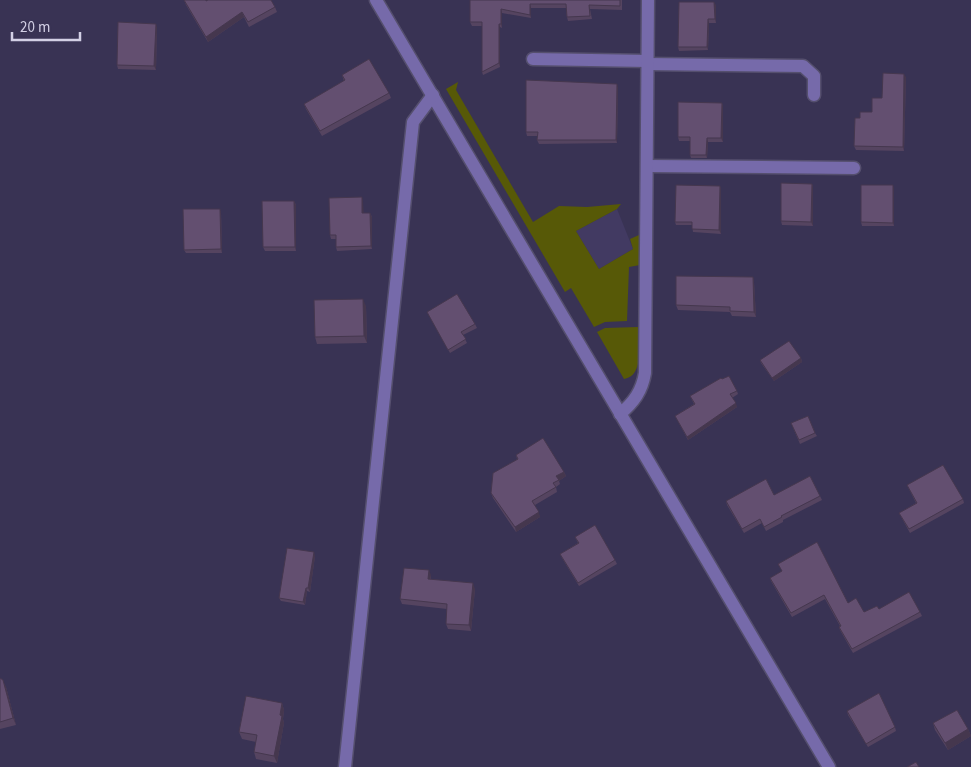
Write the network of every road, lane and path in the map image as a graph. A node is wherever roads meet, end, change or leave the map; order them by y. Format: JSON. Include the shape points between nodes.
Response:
{"nodes":[{"id":1,"x":376,"y":0,"type":"edge"},
{"id":2,"x":648,"y":0,"type":"edge"},
{"id":3,"x":533,"y":59,"type":"dead end"},
{"id":4,"x":648,"y":62,"type":"junction"},
{"id":5,"x":433,"y":95,"type":"junction"},
{"id":6,"x":814,"y":95,"type":"dead end"},
{"id":7,"x":649,"y":166,"type":"junction"},
{"id":8,"x":854,"y":168,"type":"dead end"},
{"id":9,"x":620,"y":414,"type":"junction"},
{"id":10,"x":346,"y":767,"type":"edge"},
{"id":11,"x":829,"y":767,"type":"edge"}],
"edges":[{"from":1,"to":5,"type":"street"},
{"from":2,"to":4,"type":"street"},
{"from":3,"to":4,"type":"street"},
{"from":4,"to":6,"type":"street","via":[[803,66],[814,76]]},
{"from":4,"to":7,"type":"street"},
{"from":5,"to":9,"type":"street"},
{"from":5,"to":10,"type":"street","via":[[413,122]]},
{"from":7,"to":8,"type":"street"},
{"from":7,"to":9,"type":"street","via":[[645,373],[643,386],[634,402]]},
{"from":9,"to":11,"type":"street"}]}
